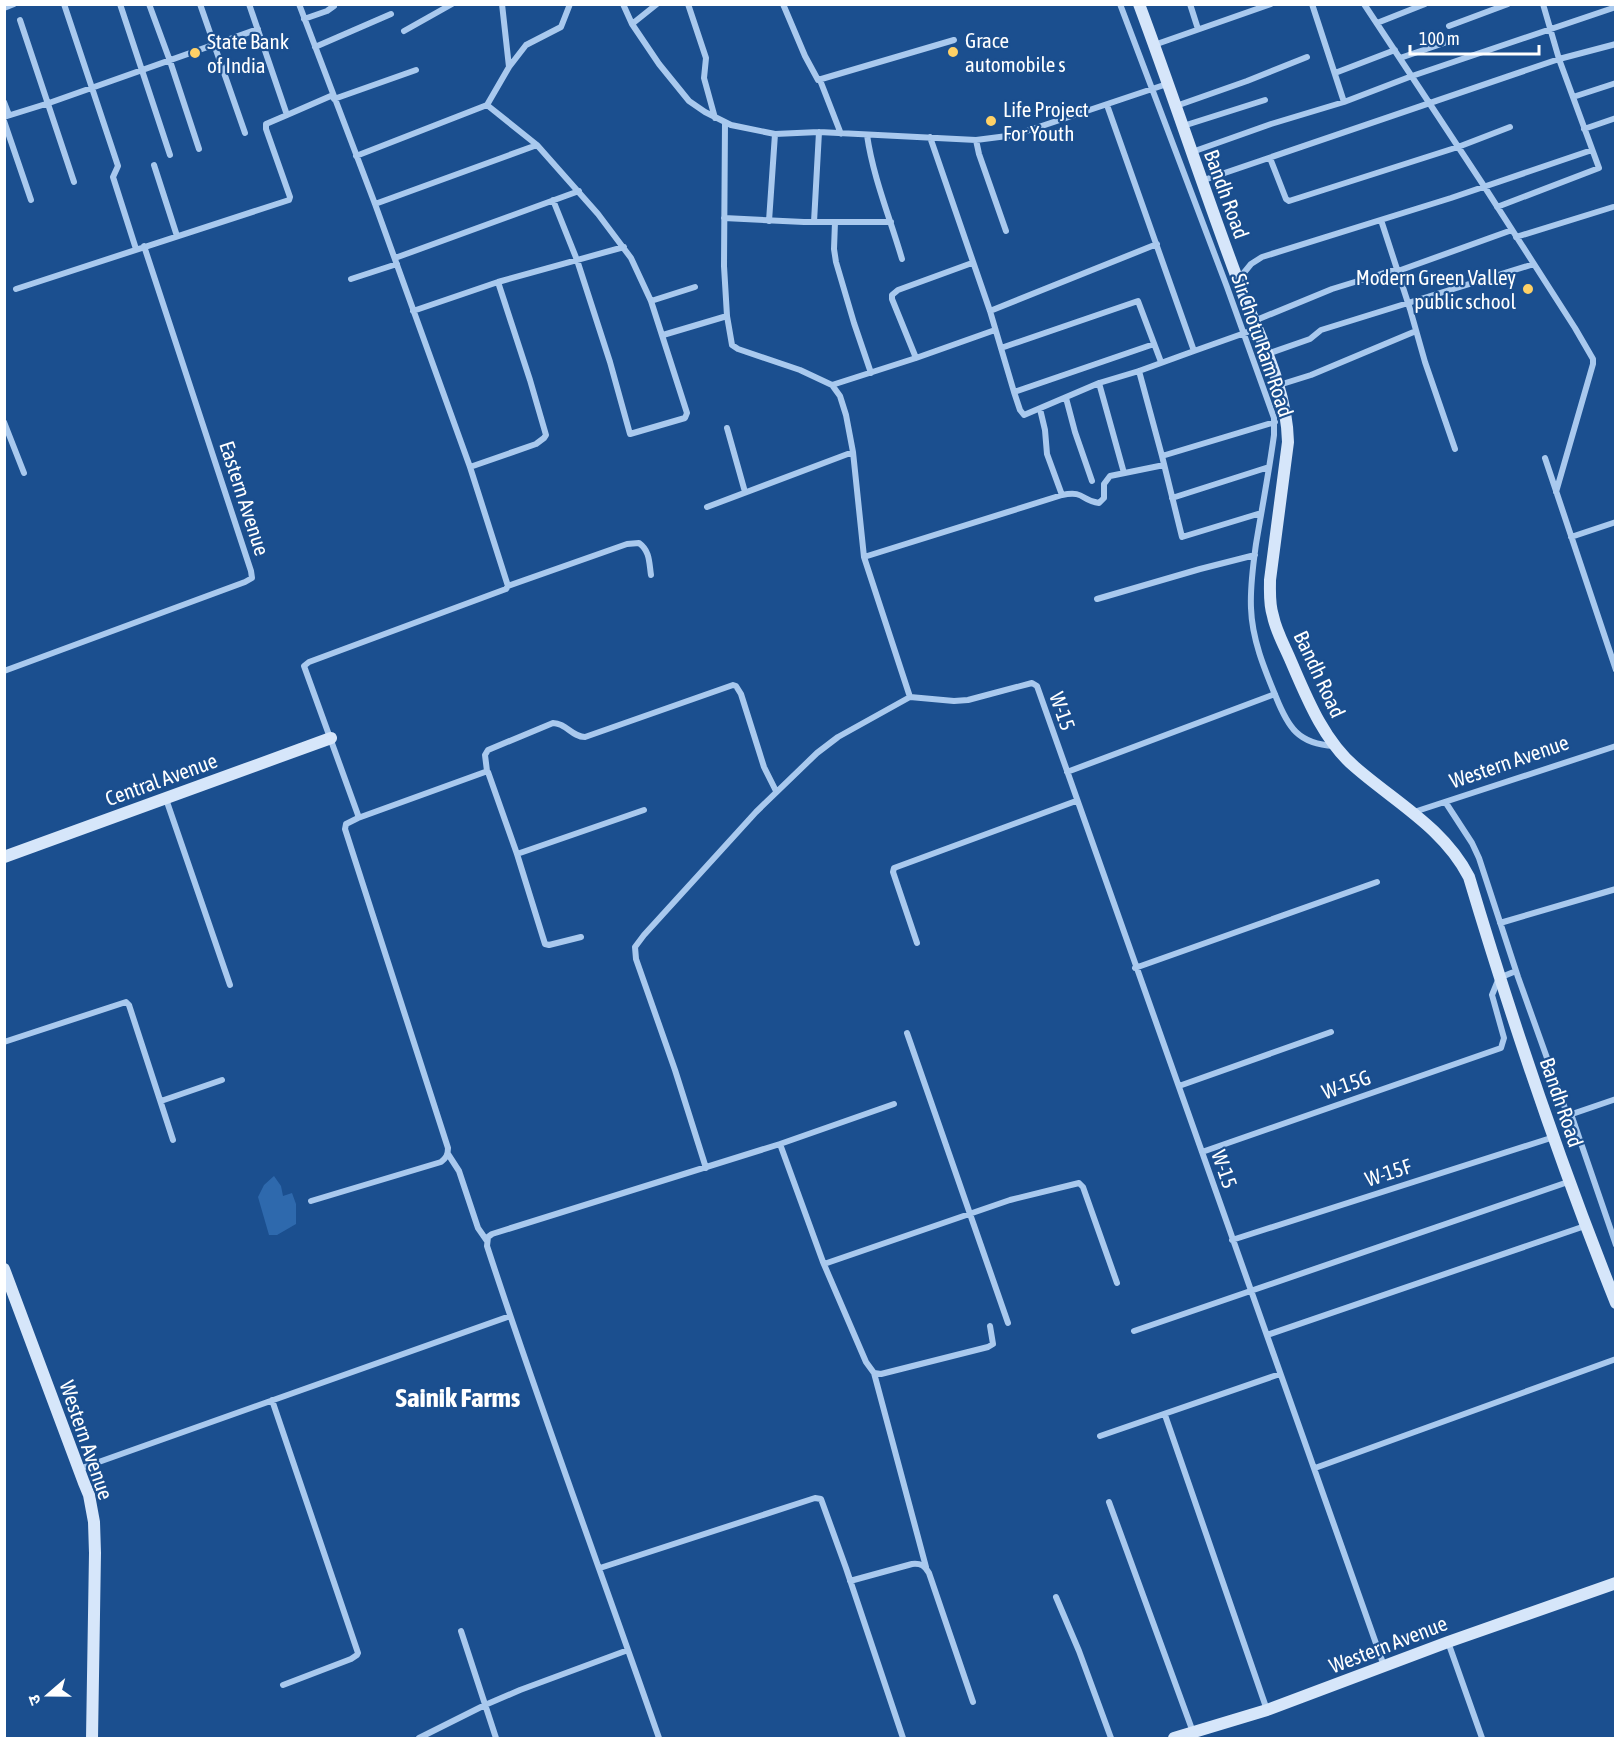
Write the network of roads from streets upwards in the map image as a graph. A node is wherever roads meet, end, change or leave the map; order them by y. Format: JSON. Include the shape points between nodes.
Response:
{"nodes":[{"id":1,"x":14,"y":4,"type":"edge"},
{"id":2,"x":64,"y":4,"type":"edge"},
{"id":3,"x":120,"y":4,"type":"edge"},
{"id":4,"x":148,"y":4,"type":"edge"},
{"id":5,"x":200,"y":4,"type":"edge"},
{"id":6,"x":249,"y":4,"type":"edge"},
{"id":7,"x":299,"y":4,"type":"edge"},
{"id":8,"x":452,"y":4,"type":"edge"},
{"id":9,"x":502,"y":4,"type":"edge"},
{"id":10,"x":570,"y":4,"type":"edge"},
{"id":11,"x":623,"y":4,"type":"edge"},
{"id":12,"x":657,"y":4,"type":"edge"},
{"id":13,"x":688,"y":4,"type":"edge"},
{"id":14,"x":783,"y":4,"type":"edge"},
{"id":15,"x":1120,"y":4,"type":"edge"},
{"id":16,"x":1139,"y":4,"type":"edge"},
{"id":17,"x":1190,"y":4,"type":"edge"},
{"id":18,"x":1271,"y":4,"type":"edge"},
{"id":19,"x":1312,"y":4,"type":"edge"},
{"id":20,"x":1364,"y":4,"type":"edge"},
{"id":21,"x":1425,"y":4,"type":"edge"},
{"id":22,"x":1509,"y":4,"type":"edge"},
{"id":23,"x":1543,"y":4,"type":"edge"},
{"id":24,"x":334,"y":6,"type":"edge"},
{"id":25,"x":1616,"y":7,"type":"edge"},
{"id":26,"x":4,"y":8,"type":"edge"},
{"id":27,"x":391,"y":14,"type":"dead end"},
{"id":28,"x":304,"y":19,"type":"junction"},
{"id":29,"x":20,"y":20,"type":"dead end"},
{"id":30,"x":1377,"y":23,"type":"junction"},
{"id":31,"x":633,"y":24,"type":"junction"},
{"id":32,"x":1449,"y":26,"type":"dead end"},
{"id":33,"x":258,"y":29,"type":"junction"},
{"id":34,"x":1198,"y":29,"type":"junction"},
{"id":35,"x":1551,"y":29,"type":"junction"},
{"id":36,"x":404,"y":31,"type":"dead end"},
{"id":37,"x":954,"y":40,"type":"dead end"},
{"id":38,"x":1450,"y":41,"type":"dead end"},
{"id":39,"x":214,"y":44,"type":"junction"},
{"id":40,"x":1154,"y":45,"type":"junction"},
{"id":41,"x":1614,"y":45,"type":"edge"},
{"id":42,"x":315,"y":47,"type":"junction"},
{"id":43,"x":1395,"y":50,"type":"junction"},
{"id":44,"x":1616,"y":53,"type":"edge"},
{"id":45,"x":1307,"y":57,"type":"dead end"},
{"id":46,"x":1400,"y":58,"type":"junction"},
{"id":47,"x":1559,"y":59,"type":"junction"},
{"id":48,"x":170,"y":61,"type":"junction"},
{"id":49,"x":509,"y":67,"type":"junction"},
{"id":50,"x":142,"y":70,"type":"junction"},
{"id":51,"x":416,"y":70,"type":"dead end"},
{"id":52,"x":1335,"y":74,"type":"junction"},
{"id":53,"x":1412,"y":76,"type":"junction"},
{"id":54,"x":820,"y":80,"type":"junction"},
{"id":55,"x":1616,"y":83,"type":"edge"},
{"id":56,"x":1167,"y":84,"type":"junction"},
{"id":57,"x":93,"y":87,"type":"junction"},
{"id":58,"x":1152,"y":89,"type":"junction"},
{"id":59,"x":333,"y":97,"type":"junction"},
{"id":60,"x":1573,"y":97,"type":"junction"},
{"id":61,"x":1266,"y":100,"type":"dead end"},
{"id":62,"x":4,"y":102,"type":"edge"},
{"id":63,"x":1344,"y":102,"type":"junction"},
{"id":64,"x":49,"y":103,"type":"junction"},
{"id":65,"x":1430,"y":104,"type":"junction"},
{"id":66,"x":487,"y":105,"type":"junction"},
{"id":67,"x":1107,"y":105,"type":"junction"},
{"id":68,"x":1175,"y":106,"type":"junction"},
{"id":69,"x":287,"y":115,"type":"junction"},
{"id":70,"x":6,"y":118,"type":"edge"},
{"id":71,"x":715,"y":118,"type":"junction"},
{"id":72,"x":1616,"y":118,"type":"edge"},
{"id":73,"x":725,"y":122,"type":"junction"},
{"id":74,"x":1182,"y":127,"type":"junction"},
{"id":75,"x":1510,"y":127,"type":"dead end"},
{"id":76,"x":1584,"y":129,"type":"junction"},
{"id":77,"x":819,"y":132,"type":"junction"},
{"id":78,"x":245,"y":133,"type":"dead end"},
{"id":79,"x":775,"y":134,"type":"junction"},
{"id":80,"x":841,"y":134,"type":"junction"},
{"id":81,"x":867,"y":135,"type":"junction"},
{"id":82,"x":930,"y":137,"type":"junction"},
{"id":83,"x":976,"y":140,"type":"junction"},
{"id":84,"x":537,"y":145,"type":"junction"},
{"id":85,"x":1458,"y":147,"type":"junction"},
{"id":86,"x":199,"y":149,"type":"dead end"},
{"id":87,"x":1592,"y":150,"type":"junction"},
{"id":88,"x":1191,"y":153,"type":"junction"},
{"id":89,"x":170,"y":155,"type":"dead end"},
{"id":90,"x":356,"y":156,"type":"junction"},
{"id":91,"x":1270,"y":158,"type":"junction"},
{"id":92,"x":154,"y":165,"type":"dead end"},
{"id":93,"x":1201,"y":181,"type":"junction"},
{"id":94,"x":74,"y":182,"type":"dead end"},
{"id":95,"x":1484,"y":186,"type":"junction"},
{"id":96,"x":579,"y":191,"type":"junction"},
{"id":97,"x":31,"y":200,"type":"dead end"},
{"id":98,"x":553,"y":200,"type":"junction"},
{"id":99,"x":375,"y":204,"type":"junction"},
{"id":100,"x":1497,"y":207,"type":"junction"},
{"id":101,"x":1613,"y":207,"type":"dead end"},
{"id":102,"x":724,"y":218,"type":"junction"},
{"id":103,"x":1381,"y":220,"type":"junction"},
{"id":104,"x":769,"y":221,"type":"junction"},
{"id":105,"x":814,"y":222,"type":"junction"},
{"id":106,"x":835,"y":222,"type":"junction"},
{"id":107,"x":891,"y":222,"type":"junction"},
{"id":108,"x":1512,"y":230,"type":"junction"},
{"id":109,"x":1006,"y":231,"type":"dead end"},
{"id":110,"x":177,"y":236,"type":"junction"},
{"id":111,"x":1516,"y":237,"type":"junction"},
{"id":112,"x":1157,"y":244,"type":"junction"},
{"id":113,"x":144,"y":246,"type":"junction"},
{"id":114,"x":624,"y":247,"type":"junction"},
{"id":115,"x":136,"y":249,"type":"junction"},
{"id":116,"x":902,"y":259,"type":"dead end"},
{"id":117,"x":577,"y":260,"type":"junction"},
{"id":118,"x":396,"y":261,"type":"junction"},
{"id":119,"x":972,"y":263,"type":"junction"},
{"id":120,"x":1534,"y":264,"type":"junction"},
{"id":121,"x":1398,"y":270,"type":"junction"},
{"id":122,"x":351,"y":279,"type":"dead end"},
{"id":123,"x":1238,"y":281,"type":"junction"},
{"id":124,"x":498,"y":282,"type":"junction"},
{"id":125,"x":695,"y":287,"type":"dead end"},
{"id":126,"x":16,"y":289,"type":"dead end"},
{"id":127,"x":651,"y":301,"type":"junction"},
{"id":128,"x":1409,"y":303,"type":"junction"},
{"id":129,"x":413,"y":311,"type":"junction"},
{"id":130,"x":990,"y":311,"type":"junction"},
{"id":131,"x":727,"y":316,"type":"junction"},
{"id":132,"x":1255,"y":325,"type":"junction"},
{"id":133,"x":995,"y":330,"type":"junction"},
{"id":134,"x":1416,"y":331,"type":"junction"},
{"id":135,"x":1244,"y":333,"type":"junction"},
{"id":136,"x":663,"y":335,"type":"junction"},
{"id":137,"x":1154,"y":344,"type":"junction"},
{"id":138,"x":1000,"y":348,"type":"junction"},
{"id":139,"x":1194,"y":351,"type":"junction"},
{"id":140,"x":1267,"y":355,"type":"junction"},
{"id":141,"x":916,"y":358,"type":"junction"},
{"id":142,"x":1161,"y":362,"type":"junction"},
{"id":143,"x":1139,"y":371,"type":"junction"},
{"id":144,"x":871,"y":373,"type":"junction"},
{"id":145,"x":1099,"y":383,"type":"junction"},
{"id":146,"x":832,"y":385,"type":"junction"},
{"id":147,"x":1278,"y":386,"type":"junction"},
{"id":148,"x":1014,"y":392,"type":"junction"},
{"id":149,"x":1066,"y":398,"type":"junction"},
{"id":150,"x":1040,"y":409,"type":"junction"},
{"id":151,"x":4,"y":422,"type":"edge"},
{"id":152,"x":1275,"y":422,"type":"junction"},
{"id":153,"x":728,"y":429,"type":"dead end"},
{"id":154,"x":1455,"y":449,"type":"dead end"},
{"id":155,"x":853,"y":452,"type":"junction"},
{"id":156,"x":1162,"y":456,"type":"junction"},
{"id":157,"x":1545,"y":458,"type":"dead end"},
{"id":158,"x":1164,"y":465,"type":"junction"},
{"id":159,"x":470,"y":467,"type":"junction"},
{"id":160,"x":1269,"y":467,"type":"junction"},
{"id":161,"x":24,"y":473,"type":"dead end"},
{"id":162,"x":1124,"y":473,"type":"junction"},
{"id":163,"x":1092,"y":481,"type":"dead end"},
{"id":164,"x":745,"y":492,"type":"junction"},
{"id":165,"x":1556,"y":492,"type":"junction"},
{"id":166,"x":1062,"y":495,"type":"junction"},
{"id":167,"x":1172,"y":498,"type":"junction"},
{"id":168,"x":707,"y":507,"type":"dead end"},
{"id":169,"x":1261,"y":513,"type":"junction"},
{"id":170,"x":1616,"y":522,"type":"edge"},
{"id":171,"x":1571,"y":537,"type":"junction"},
{"id":172,"x":1255,"y":555,"type":"junction"},
{"id":173,"x":864,"y":557,"type":"junction"},
{"id":174,"x":651,"y":575,"type":"dead end"},
{"id":175,"x":508,"y":586,"type":"junction"},
{"id":176,"x":1097,"y":599,"type":"dead end"},
{"id":177,"x":1616,"y":670,"type":"edge"},
{"id":178,"x":4,"y":671,"type":"edge"},
{"id":179,"x":1275,"y":694,"type":"junction"},
{"id":180,"x":910,"y":696,"type":"junction"},
{"id":181,"x":331,"y":738,"type":"junction"},
{"id":182,"x":1334,"y":746,"type":"junction"},
{"id":183,"x":1616,"y":746,"type":"edge"},
{"id":184,"x":487,"y":771,"type":"junction"},
{"id":185,"x":1067,"y":772,"type":"junction"},
{"id":186,"x":776,"y":791,"type":"junction"},
{"id":187,"x":166,"y":799,"type":"junction"},
{"id":188,"x":1076,"y":801,"type":"junction"},
{"id":189,"x":1446,"y":803,"type":"junction"},
{"id":190,"x":644,"y":810,"type":"dead end"},
{"id":191,"x":1414,"y":812,"type":"junction"},
{"id":192,"x":358,"y":818,"type":"junction"},
{"id":193,"x":517,"y":854,"type":"junction"},
{"id":194,"x":4,"y":856,"type":"edge"},
{"id":195,"x":1377,"y":882,"type":"dead end"},
{"id":196,"x":1616,"y":890,"type":"edge"},
{"id":197,"x":1500,"y":923,"type":"junction"},
{"id":198,"x":581,"y":937,"type":"dead end"},
{"id":199,"x":917,"y":943,"type":"dead end"},
{"id":200,"x":1135,"y":968,"type":"junction"},
{"id":201,"x":1516,"y":971,"type":"junction"},
{"id":202,"x":1499,"y":978,"type":"junction"},
{"id":203,"x":231,"y":985,"type":"dead end"},
{"id":204,"x":1331,"y":1032,"type":"dead end"},
{"id":205,"x":907,"y":1033,"type":"dead end"},
{"id":206,"x":4,"y":1042,"type":"edge"},
{"id":207,"x":222,"y":1080,"type":"dead end"},
{"id":208,"x":1179,"y":1086,"type":"junction"},
{"id":209,"x":1616,"y":1099,"type":"edge"},
{"id":210,"x":161,"y":1101,"type":"junction"},
{"id":211,"x":894,"y":1104,"type":"dead end"},
{"id":212,"x":1571,"y":1114,"type":"junction"},
{"id":213,"x":1554,"y":1137,"type":"junction"},
{"id":214,"x":173,"y":1140,"type":"dead end"},
{"id":215,"x":780,"y":1144,"type":"junction"},
{"id":216,"x":1202,"y":1152,"type":"junction"},
{"id":217,"x":448,"y":1154,"type":"junction"},
{"id":218,"x":706,"y":1168,"type":"junction"},
{"id":219,"x":1568,"y":1182,"type":"junction"},
{"id":220,"x":311,"y":1202,"type":"dead end"},
{"id":221,"x":970,"y":1213,"type":"junction"},
{"id":222,"x":1585,"y":1226,"type":"junction"},
{"id":223,"x":1232,"y":1240,"type":"junction"},
{"id":224,"x":487,"y":1241,"type":"junction"},
{"id":225,"x":1616,"y":1245,"type":"edge"},
{"id":226,"x":824,"y":1264,"type":"junction"},
{"id":227,"x":4,"y":1269,"type":"edge"},
{"id":228,"x":1118,"y":1283,"type":"dead end"},
{"id":229,"x":1251,"y":1290,"type":"junction"},
{"id":230,"x":1616,"y":1303,"type":"edge"},
{"id":231,"x":510,"y":1316,"type":"junction"},
{"id":232,"x":1008,"y":1323,"type":"dead end"},
{"id":233,"x":990,"y":1326,"type":"dead end"},
{"id":234,"x":1134,"y":1331,"type":"dead end"},
{"id":235,"x":1267,"y":1335,"type":"junction"},
{"id":236,"x":1616,"y":1359,"type":"edge"},
{"id":237,"x":874,"y":1373,"type":"junction"},
{"id":238,"x":1280,"y":1374,"type":"junction"},
{"id":239,"x":272,"y":1400,"type":"junction"},
{"id":240,"x":1165,"y":1414,"type":"junction"},
{"id":241,"x":1100,"y":1436,"type":"dead end"},
{"id":242,"x":1315,"y":1468,"type":"junction"},
{"id":243,"x":79,"y":1469,"type":"junction"},
{"id":244,"x":1109,"y":1502,"type":"dead end"},
{"id":245,"x":600,"y":1568,"type":"junction"},
{"id":246,"x":926,"y":1568,"type":"junction"},
{"id":247,"x":850,"y":1581,"type":"junction"},
{"id":248,"x":1616,"y":1583,"type":"edge"},
{"id":249,"x":1056,"y":1597,"type":"dead end"},
{"id":250,"x":461,"y":1631,"type":"dead end"},
{"id":251,"x":1448,"y":1642,"type":"junction"},
{"id":252,"x":628,"y":1650,"type":"junction"},
{"id":253,"x":1384,"y":1666,"type":"junction"},
{"id":254,"x":283,"y":1684,"type":"dead end"},
{"id":255,"x":973,"y":1702,"type":"dead end"},
{"id":256,"x":485,"y":1705,"type":"junction"},
{"id":257,"x":1267,"y":1710,"type":"junction"},
{"id":258,"x":1193,"y":1732,"type":"junction"},
{"id":259,"x":92,"y":1738,"type":"edge"},
{"id":260,"x":419,"y":1738,"type":"edge"},
{"id":261,"x":496,"y":1738,"type":"edge"},
{"id":262,"x":659,"y":1738,"type":"edge"},
{"id":263,"x":903,"y":1738,"type":"edge"},
{"id":264,"x":1111,"y":1738,"type":"edge"},
{"id":265,"x":1174,"y":1738,"type":"edge"},
{"id":266,"x":1482,"y":1738,"type":"edge"}],
"edges":[{"from":1,"to":26,"type":"street"},
{"from":2,"to":57,"type":"street"},
{"from":3,"to":50,"type":"street"},
{"from":4,"to":48,"type":"street"},
{"from":5,"to":39,"type":"street"},
{"from":6,"to":33,"type":"street"},
{"from":7,"to":28,"type":"street"},
{"from":8,"to":36,"type":"street"},
{"from":9,"to":49,"type":"street"},
{"from":10,"to":49,"type":"street","via":[[563,26],[528,43]]},
{"from":11,"to":31,"type":"street"},
{"from":12,"to":31,"type":"street"},
{"from":13,"to":71,"type":"street","via":[[706,58],[704,78]]},
{"from":14,"to":54,"type":"street"},
{"from":15,"to":58,"type":"street","name":"Sir Chotu Ram Road"},
{"from":16,"to":40,"type":"street","name":"Bandh Road"},
{"from":17,"to":34,"type":"street"},
{"from":18,"to":34,"type":"street"},
{"from":19,"to":52,"type":"street"},
{"from":20,"to":30,"type":"street"},
{"from":21,"to":30,"type":"street"},
{"from":22,"to":32,"type":"street"},
{"from":23,"to":35,"type":"street"},
{"from":24,"to":28,"type":"street"},
{"from":25,"to":35,"type":"street"},
{"from":27,"to":42,"type":"street"},
{"from":28,"to":42,"type":"street"},
{"from":29,"to":64,"type":"street"},
{"from":30,"to":43,"type":"street"},
{"from":31,"to":71,"type":"street","via":[[689,101]]},
{"from":33,"to":39,"type":"street"},
{"from":33,"to":69,"type":"street"},
{"from":34,"to":40,"type":"street"},
{"from":35,"to":47,"type":"street"},
{"from":35,"to":53,"type":"street"},
{"from":37,"to":54,"type":"street"},
{"from":38,"to":46,"type":"street"},
{"from":39,"to":48,"type":"street"},
{"from":39,"to":78,"type":"street"},
{"from":40,"to":56,"type":"street","name":"Bandh Road"},
{"from":41,"to":44,"type":"street"},
{"from":41,"to":47,"type":"street"},
{"from":42,"to":59,"type":"street"},
{"from":43,"to":46,"type":"street"},
{"from":43,"to":52,"type":"street"},
{"from":45,"to":68,"type":"street"},
{"from":46,"to":53,"type":"street"},
{"from":47,"to":60,"type":"street"},
{"from":47,"to":65,"type":"street"},
{"from":48,"to":50,"type":"street"},
{"from":48,"to":86,"type":"street"},
{"from":49,"to":66,"type":"street"},
{"from":50,"to":57,"type":"street"},
{"from":50,"to":89,"type":"street"},
{"from":51,"to":59,"type":"street"},
{"from":52,"to":63,"type":"street"},
{"from":53,"to":63,"type":"street"},
{"from":53,"to":65,"type":"street"},
{"from":54,"to":80,"type":"street"},
{"from":55,"to":60,"type":"street"},
{"from":56,"to":58,"type":"street"},
{"from":56,"to":68,"type":"street","name":"Bandh Road"},
{"from":57,"to":64,"type":"street"},
{"from":57,"to":115,"type":"street","via":[[118,166],[113,177]]},
{"from":58,"to":67,"type":"street"},
{"from":58,"to":135,"type":"street","name":"Sir Chotu Ram Road"},
{"from":59,"to":69,"type":"street"},
{"from":59,"to":90,"type":"street"},
{"from":60,"to":76,"type":"street"},
{"from":61,"to":74,"type":"street"},
{"from":62,"to":70,"type":"street"},
{"from":63,"to":88,"type":"street"},
{"from":64,"to":70,"type":"street"},
{"from":64,"to":94,"type":"street"},
{"from":65,"to":85,"type":"street"},
{"from":65,"to":91,"type":"street"},
{"from":66,"to":84,"type":"street"},
{"from":66,"to":90,"type":"street"},
{"from":67,"to":83,"type":"street","via":[[1016,135]]},
{"from":67,"to":112,"type":"street"},
{"from":68,"to":74,"type":"street","name":"Bandh Road"},
{"from":69,"to":110,"type":"street","via":[[267,124],[266,129],[290,199]]},
{"from":70,"to":97,"type":"street"},
{"from":71,"to":73,"type":"street"},
{"from":72,"to":76,"type":"street"},
{"from":73,"to":79,"type":"street"},
{"from":73,"to":102,"type":"street"},
{"from":74,"to":88,"type":"street","name":"Bandh Road"},
{"from":75,"to":85,"type":"street"},
{"from":76,"to":87,"type":"street"},
{"from":77,"to":79,"type":"street"},
{"from":77,"to":80,"type":"street"},
{"from":77,"to":105,"type":"street"},
{"from":79,"to":104,"type":"street"},
{"from":80,"to":81,"type":"street"},
{"from":81,"to":82,"type":"street"},
{"from":81,"to":107,"type":"street","via":[[871,161]]},
{"from":82,"to":83,"type":"street"},
{"from":82,"to":119,"type":"street"},
{"from":83,"to":109,"type":"street"},
{"from":84,"to":96,"type":"street"},
{"from":84,"to":99,"type":"street"},
{"from":85,"to":91,"type":"street","via":[[1289,201]]},
{"from":85,"to":95,"type":"street"},
{"from":87,"to":95,"type":"street"},
{"from":87,"to":100,"type":"street","via":[[1599,168]]},
{"from":88,"to":93,"type":"street","name":"Bandh Road"},
{"from":90,"to":99,"type":"street"},
{"from":91,"to":93,"type":"street"},
{"from":92,"to":110,"type":"street"},
{"from":93,"to":123,"type":"street","name":"Bandh Road"},
{"from":95,"to":100,"type":"street"},
{"from":95,"to":103,"type":"street"},
{"from":96,"to":98,"type":"street"},
{"from":96,"to":114,"type":"street"},
{"from":98,"to":117,"type":"street"},
{"from":98,"to":118,"type":"street"},
{"from":99,"to":118,"type":"street"},
{"from":100,"to":108,"type":"street"},
{"from":101,"to":111,"type":"street"},
{"from":102,"to":104,"type":"street"},
{"from":102,"to":131,"type":"street"},
{"from":103,"to":121,"type":"street"},
{"from":103,"to":123,"type":"street","via":[[1262,257]]},
{"from":104,"to":105,"type":"street"},
{"from":105,"to":106,"type":"street"},
{"from":106,"to":107,"type":"street"},
{"from":106,"to":144,"type":"street","via":[[834,255]]},
{"from":107,"to":116,"type":"street"},
{"from":108,"to":111,"type":"street"},
{"from":108,"to":121,"type":"street"},
{"from":110,"to":113,"type":"street"},
{"from":111,"to":120,"type":"street"},
{"from":112,"to":130,"type":"street"},
{"from":112,"to":139,"type":"street"},
{"from":113,"to":115,"type":"street"},
{"from":113,"to":178,"type":"street","name":"Eastern Avenue","via":[[252,578]]},
{"from":114,"to":117,"type":"street"},
{"from":114,"to":127,"type":"street"},
{"from":115,"to":126,"type":"street"},
{"from":117,"to":124,"type":"street"},
{"from":117,"to":136,"type":"street","via":[[631,435],[687,415]]},
{"from":118,"to":122,"type":"street"},
{"from":118,"to":129,"type":"street"},
{"from":119,"to":130,"type":"street"},
{"from":119,"to":141,"type":"street","via":[[892,295]]},
{"from":120,"to":128,"type":"street"},
{"from":120,"to":165,"type":"street","via":[[1593,360]]},
{"from":121,"to":128,"type":"street"},
{"from":121,"to":132,"type":"street","via":[[1332,289]]},
{"from":123,"to":132,"type":"street","name":"Bandh Road"},
{"from":124,"to":129,"type":"street"},
{"from":124,"to":159,"type":"street","via":[[546,435],[536,444]]},
{"from":125,"to":127,"type":"street"},
{"from":127,"to":136,"type":"street"},
{"from":128,"to":134,"type":"street"},
{"from":128,"to":140,"type":"street","via":[[1321,330],[1310,339]]},
{"from":129,"to":159,"type":"street"},
{"from":130,"to":133,"type":"street"},
{"from":131,"to":136,"type":"street"},
{"from":131,"to":146,"type":"street","via":[[734,347]]},
{"from":132,"to":135,"type":"street"},
{"from":132,"to":140,"type":"street","name":"Bandh Road"},
{"from":133,"to":138,"type":"street"},
{"from":133,"to":141,"type":"street"},
{"from":134,"to":147,"type":"street"},
{"from":134,"to":154,"type":"street"},
{"from":135,"to":139,"type":"street"},
{"from":135,"to":152,"type":"street","name":"Sir Chotu Ram Road"},
{"from":137,"to":138,"type":"street","via":[[1137,301]]},
{"from":137,"to":142,"type":"street"},
{"from":137,"to":148,"type":"street"},
{"from":138,"to":148,"type":"street"},
{"from":139,"to":142,"type":"street"},
{"from":140,"to":147,"type":"street","name":"Bandh Road"},
{"from":141,"to":144,"type":"street"},
{"from":142,"to":143,"type":"street"},
{"from":143,"to":145,"type":"street"},
{"from":143,"to":156,"type":"street"},
{"from":144,"to":146,"type":"street"},
{"from":145,"to":149,"type":"street"},
{"from":145,"to":162,"type":"street"},
{"from":146,"to":155,"type":"street","via":[[844,406]]},
{"from":147,"to":182,"type":"street","name":"Bandh Road","via":[[1288,442],[1270,580],[1272,614],[1300,682]]},
{"from":148,"to":150,"type":"street","via":[[1024,415]]},
{"from":149,"to":150,"type":"street"},
{"from":149,"to":163,"type":"street"},
{"from":150,"to":166,"type":"street","via":[[1047,454]]},
{"from":151,"to":161,"type":"street"},
{"from":152,"to":156,"type":"street"},
{"from":152,"to":160,"type":"street","name":"Sir Chotu Ram Road"},
{"from":153,"to":164,"type":"street"},
{"from":155,"to":164,"type":"street"},
{"from":155,"to":173,"type":"street"},
{"from":156,"to":158,"type":"street"},
{"from":157,"to":165,"type":"street"},
{"from":158,"to":162,"type":"street"},
{"from":158,"to":167,"type":"street"},
{"from":159,"to":175,"type":"street"},
{"from":160,"to":167,"type":"street"},
{"from":160,"to":169,"type":"street","name":"Sir Chotu Ram Road"},
{"from":162,"to":166,"type":"street","via":[[1108,478],[1104,498],[1099,502],[1075,493]]},
{"from":164,"to":168,"type":"street"},
{"from":165,"to":171,"type":"street"},
{"from":166,"to":173,"type":"street"},
{"from":167,"to":169,"type":"street","via":[[1183,537]]},
{"from":169,"to":172,"type":"street","name":"Sir Chotu Ram Road"},
{"from":170,"to":171,"type":"street"},
{"from":171,"to":177,"type":"street"},
{"from":172,"to":176,"type":"street"},
{"from":172,"to":179,"type":"street","name":"Sir Chotu Ram Road","via":[[1251,575],[1253,629]]},
{"from":173,"to":180,"type":"street"},
{"from":174,"to":175,"type":"street","via":[[647,552],[634,543]]},
{"from":175,"to":181,"type":"street","via":[[306,663],[304,669]]},
{"from":179,"to":182,"type":"street","name":"Sir Chotu Ram Road","via":[[1300,737]]},
{"from":179,"to":185,"type":"street"},
{"from":180,"to":185,"type":"street","name":"W-15","via":[[968,700],[1034,683]]},
{"from":180,"to":186,"type":"street","via":[[838,736]]},
{"from":181,"to":187,"type":"street","name":"Central Avenue"},
{"from":181,"to":192,"type":"street"},
{"from":182,"to":191,"type":"street","name":"Bandh Road"},
{"from":183,"to":189,"type":"street","name":"Western Avenue"},
{"from":184,"to":186,"type":"street","via":[[488,750],[553,723],[585,737],[733,685],[741,694],[764,767]]},
{"from":184,"to":192,"type":"street"},
{"from":184,"to":193,"type":"street"},
{"from":185,"to":188,"type":"street","name":"W-15"},
{"from":186,"to":218,"type":"street","via":[[635,947]]},
{"from":187,"to":194,"type":"street","name":"Central Avenue"},
{"from":187,"to":203,"type":"street"},
{"from":188,"to":199,"type":"street","via":[[894,868]]},
{"from":188,"to":200,"type":"street","name":"W-15"},
{"from":189,"to":191,"type":"street","name":"Western Avenue"},
{"from":189,"to":197,"type":"street","via":[[1479,858]]},
{"from":190,"to":193,"type":"street"},
{"from":191,"to":202,"type":"street","name":"Bandh Road","via":[[1463,865]]},
{"from":192,"to":217,"type":"street","via":[[346,824],[345,829]]},
{"from":193,"to":198,"type":"street","via":[[545,944]]},
{"from":195,"to":200,"type":"street"},
{"from":196,"to":197,"type":"street"},
{"from":197,"to":201,"type":"street"},
{"from":200,"to":208,"type":"street","name":"W-15"},
{"from":201,"to":202,"type":"street"},
{"from":201,"to":212,"type":"street","via":[[1564,1108]]},
{"from":202,"to":213,"type":"street","name":"Bandh Road"},
{"from":202,"to":216,"type":"street","name":"W-15G","via":[[1492,995],[1504,1038],[1500,1048]]},
{"from":204,"to":208,"type":"street"},
{"from":205,"to":221,"type":"street"},
{"from":206,"to":210,"type":"street","via":[[126,1002]]},
{"from":207,"to":210,"type":"street"},
{"from":208,"to":216,"type":"street","name":"W-15"},
{"from":209,"to":212,"type":"street"},
{"from":210,"to":214,"type":"street"},
{"from":211,"to":215,"type":"street"},
{"from":212,"to":225,"type":"street"},
{"from":213,"to":219,"type":"street","name":"Bandh Road"},
{"from":213,"to":223,"type":"street","name":"W-15F"},
{"from":215,"to":218,"type":"street"},
{"from":215,"to":226,"type":"street"},
{"from":216,"to":223,"type":"street","name":"W-15"},
{"from":217,"to":220,"type":"street","via":[[441,1162]]},
{"from":217,"to":224,"type":"street","via":[[459,1171],[478,1228]]},
{"from":218,"to":224,"type":"street","via":[[492,1234]]},
{"from":219,"to":222,"type":"street","name":"Bandh Road"},
{"from":219,"to":229,"type":"street"},
{"from":221,"to":226,"type":"street"},
{"from":221,"to":228,"type":"street","via":[[1079,1183]]},
{"from":221,"to":232,"type":"street"},
{"from":222,"to":230,"type":"street","name":"Bandh Road"},
{"from":222,"to":235,"type":"street"},
{"from":223,"to":229,"type":"street","name":"W-15"},
{"from":224,"to":231,"type":"street"},
{"from":226,"to":237,"type":"street"},
{"from":227,"to":243,"type":"street","name":"Western Avenue"},
{"from":229,"to":234,"type":"street"},
{"from":229,"to":235,"type":"street","name":"W-15"},
{"from":231,"to":239,"type":"street"},
{"from":231,"to":245,"type":"street"},
{"from":233,"to":237,"type":"street","via":[[993,1344],[988,1347]]},
{"from":235,"to":238,"type":"street","name":"W-15"},
{"from":236,"to":242,"type":"street"},
{"from":237,"to":246,"type":"street"},
{"from":238,"to":240,"type":"street"},
{"from":238,"to":242,"type":"street","name":"W-15"},
{"from":239,"to":243,"type":"street"},
{"from":239,"to":254,"type":"street","via":[[358,1653]]},
{"from":240,"to":241,"type":"street"},
{"from":240,"to":257,"type":"street"},
{"from":242,"to":253,"type":"street","name":"W-15"},
{"from":243,"to":259,"type":"street","name":"Western Avenue","via":[[92,1508],[96,1553]]},
{"from":244,"to":258,"type":"street"},
{"from":245,"to":247,"type":"street","via":[[819,1498]]},
{"from":245,"to":252,"type":"street"},
{"from":246,"to":247,"type":"street","via":[[912,1564]]},
{"from":246,"to":255,"type":"street"},
{"from":247,"to":263,"type":"street"},
{"from":248,"to":251,"type":"street","name":"Western Avenue"},
{"from":249,"to":264,"type":"street"},
{"from":250,"to":256,"type":"street"},
{"from":251,"to":253,"type":"street","name":"Western Avenue"},
{"from":251,"to":266,"type":"street"},
{"from":252,"to":256,"type":"street"},
{"from":252,"to":262,"type":"street"},
{"from":253,"to":257,"type":"street","name":"Western Avenue"},
{"from":256,"to":260,"type":"street"},
{"from":256,"to":261,"type":"street"},
{"from":257,"to":258,"type":"street","name":"Western Avenue"},
{"from":258,"to":265,"type":"street","name":"Western Avenue"}]}
